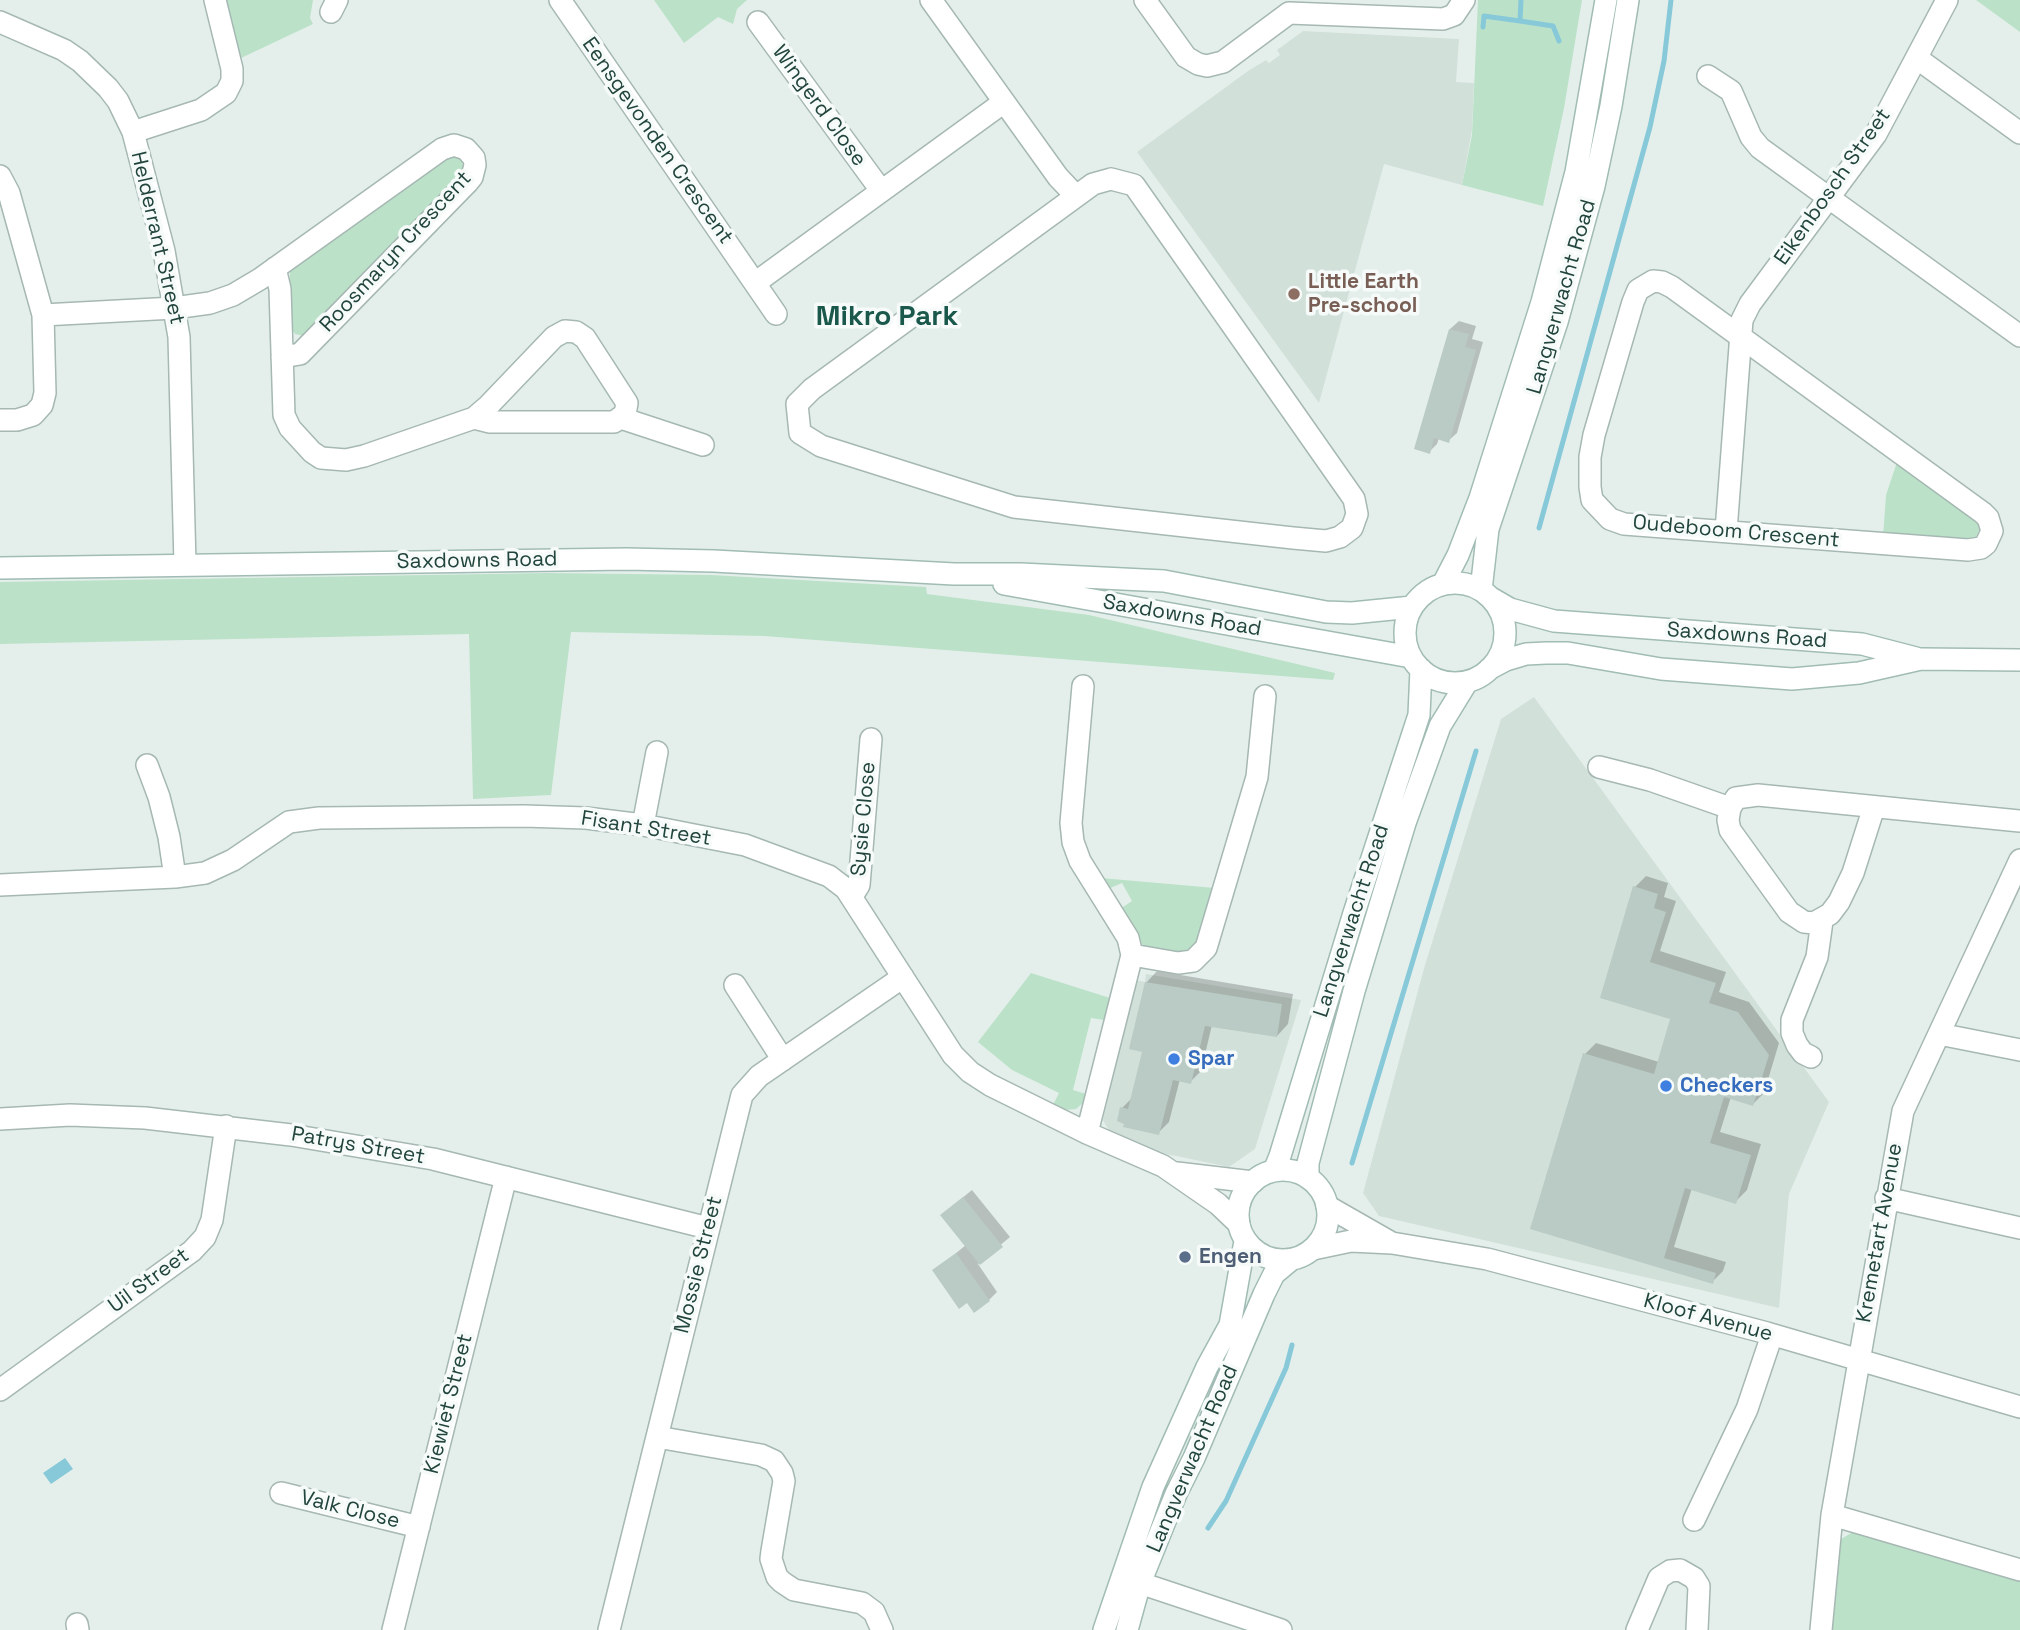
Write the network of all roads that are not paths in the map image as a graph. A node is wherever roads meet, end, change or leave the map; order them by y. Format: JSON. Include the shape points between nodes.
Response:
{"nodes":[{"id":1,"x":215,"y":0,"type":"edge"},
{"id":2,"x":560,"y":0,"type":"edge"},
{"id":3,"x":931,"y":0,"type":"edge"},
{"id":4,"x":1145,"y":0,"type":"edge"},
{"id":5,"x":1464,"y":0,"type":"edge"},
{"id":6,"x":1606,"y":0,"type":"edge"},
{"id":7,"x":1628,"y":0,"type":"edge"},
{"id":8,"x":1947,"y":0,"type":"edge"},
{"id":9,"x":1284,"y":6,"type":"edge"},
{"id":10,"x":0,"y":22,"type":"edge"},
{"id":11,"x":758,"y":22,"type":"dead end"},
{"id":12,"x":1918,"y":59,"type":"junction"},
{"id":13,"x":1708,"y":76,"type":"dead end"},
{"id":14,"x":1004,"y":102,"type":"junction"},
{"id":15,"x":133,"y":132,"type":"junction"},
{"id":16,"x":2020,"y":133,"type":"edge"},
{"id":17,"x":0,"y":176,"type":"edge"},
{"id":18,"x":880,"y":189,"type":"junction"},
{"id":19,"x":1076,"y":196,"type":"junction"},
{"id":20,"x":1829,"y":197,"type":"junction"},
{"id":21,"x":275,"y":268,"type":"junction"},
{"id":22,"x":755,"y":283,"type":"junction"},
{"id":23,"x":174,"y":308,"type":"junction"},
{"id":24,"x":776,"y":313,"type":"dead end"},
{"id":25,"x":43,"y":315,"type":"junction"},
{"id":26,"x":1740,"y":336,"type":"junction"},
{"id":27,"x":2020,"y":336,"type":"edge"},
{"id":28,"x":282,"y":357,"type":"junction"},
{"id":29,"x":474,"y":418,"type":"junction"},
{"id":30,"x":621,"y":418,"type":"junction"},
{"id":31,"x":0,"y":420,"type":"edge"},
{"id":32,"x":703,"y":445,"type":"dead end"},
{"id":33,"x":1726,"y":531,"type":"junction"},
{"id":34,"x":185,"y":564,"type":"junction"},
{"id":35,"x":0,"y":568,"type":"edge"},
{"id":36,"x":954,"y":574,"type":"junction"},
{"id":37,"x":1443,"y":584,"type":"junction"},
{"id":38,"x":1486,"y":594,"type":"junction"},
{"id":39,"x":1412,"y":607,"type":"junction"},
{"id":40,"x":1921,"y":659,"type":"junction"},
{"id":41,"x":2020,"y":660,"type":"edge"},
{"id":42,"x":1416,"y":663,"type":"junction"},
{"id":43,"x":1489,"y":670,"type":"junction"},
{"id":44,"x":1467,"y":682,"type":"junction"},
{"id":45,"x":1083,"y":687,"type":"dead end"},
{"id":46,"x":1265,"y":696,"type":"dead end"},
{"id":47,"x":871,"y":740,"type":"dead end"},
{"id":48,"x":657,"y":752,"type":"dead end"},
{"id":49,"x":147,"y":765,"type":"dead end"},
{"id":50,"x":1599,"y":766,"type":"dead end"},
{"id":51,"x":1874,"y":807,"type":"junction"},
{"id":52,"x":1730,"y":808,"type":"junction"},
{"id":53,"x":2020,"y":821,"type":"edge"},
{"id":54,"x":643,"y":825,"type":"junction"},
{"id":55,"x":2020,"y":860,"type":"edge"},
{"id":56,"x":175,"y":877,"type":"junction"},
{"id":57,"x":0,"y":885,"type":"edge"},
{"id":58,"x":852,"y":896,"type":"junction"},
{"id":59,"x":1822,"y":921,"type":"junction"},
{"id":60,"x":1132,"y":955,"type":"junction"},
{"id":61,"x":903,"y":977,"type":"junction"},
{"id":62,"x":735,"y":985,"type":"dead end"},
{"id":63,"x":1939,"y":1034,"type":"junction"},
{"id":64,"x":2020,"y":1050,"type":"edge"},
{"id":65,"x":1811,"y":1057,"type":"dead end"},
{"id":66,"x":783,"y":1060,"type":"junction"},
{"id":67,"x":0,"y":1119,"type":"edge"},
{"id":68,"x":226,"y":1126,"type":"junction"},
{"id":69,"x":1087,"y":1133,"type":"junction"},
{"id":70,"x":1274,"y":1171,"type":"junction"},
{"id":71,"x":1175,"y":1173,"type":"junction"},
{"id":72,"x":506,"y":1178,"type":"junction"},
{"id":73,"x":1308,"y":1178,"type":"junction"},
{"id":74,"x":1253,"y":1182,"type":"junction"},
{"id":75,"x":1886,"y":1198,"type":"junction"},
{"id":76,"x":1327,"y":1206,"type":"junction"},
{"id":77,"x":708,"y":1228,"type":"junction"},
{"id":78,"x":2020,"y":1228,"type":"edge"},
{"id":79,"x":1242,"y":1233,"type":"junction"},
{"id":80,"x":1392,"y":1243,"type":"junction"},
{"id":81,"x":1313,"y":1249,"type":"junction"},
{"id":82,"x":1292,"y":1259,"type":"junction"},
{"id":83,"x":1772,"y":1335,"type":"junction"},
{"id":84,"x":1858,"y":1359,"type":"junction"},
{"id":85,"x":0,"y":1390,"type":"edge"},
{"id":86,"x":2020,"y":1407,"type":"edge"},
{"id":87,"x":657,"y":1437,"type":"junction"},
{"id":88,"x":281,"y":1493,"type":"dead end"},
{"id":89,"x":1832,"y":1515,"type":"junction"},
{"id":90,"x":1694,"y":1520,"type":"dead end"},
{"id":91,"x":419,"y":1527,"type":"junction"},
{"id":92,"x":2020,"y":1570,"type":"edge"},
{"id":93,"x":1140,"y":1583,"type":"junction"},
{"id":94,"x":393,"y":1630,"type":"edge"},
{"id":95,"x":609,"y":1630,"type":"edge"},
{"id":96,"x":882,"y":1630,"type":"edge"},
{"id":97,"x":1104,"y":1630,"type":"edge"},
{"id":98,"x":1127,"y":1630,"type":"edge"},
{"id":99,"x":1281,"y":1630,"type":"edge"},
{"id":100,"x":1637,"y":1630,"type":"edge"},
{"id":101,"x":1697,"y":1630,"type":"edge"},
{"id":102,"x":1821,"y":1630,"type":"edge"}],
"edges":[{"from":1,"to":15,"type":"street","via":[[232,69],[226,93],[201,110]]},
{"from":2,"to":22,"type":"street","name":"Eensgevonden Crescent"},
{"from":3,"to":14,"type":"street"},
{"from":4,"to":9,"type":"street","via":[[1186,57],[1207,66],[1223,62]]},
{"from":5,"to":9,"type":"street","via":[[1454,15],[1443,19]]},
{"from":6,"to":37,"type":"street","name":"Langverwacht Road","via":[[1576,172],[1542,303],[1480,498]]},
{"from":7,"to":38,"type":"street","name":"Langverwacht Road","via":[[1594,186],[1557,322],[1488,529]]},
{"from":8,"to":12,"type":"street","name":"Eikenbosch Street"},
{"from":10,"to":15,"type":"street","name":"Helderrant Street","via":[[80,61],[108,88]]},
{"from":11,"to":18,"type":"street","name":"Wingerd Close"},
{"from":12,"to":16,"type":"street"},
{"from":12,"to":20,"type":"street","name":"Eikenbosch Street","via":[[1876,134]]},
{"from":13,"to":20,"type":"street","via":[[1731,91],[1760,148]]},
{"from":14,"to":18,"type":"street"},
{"from":14,"to":19,"type":"street"},
{"from":15,"to":23,"type":"street","name":"Helderrant Street"},
{"from":17,"to":25,"type":"street","via":[[9,193]]},
{"from":18,"to":22,"type":"street"},
{"from":19,"to":19,"type":"street","via":[[1101,180],[1134,185],[1354,499],[1357,514],[1352,528],[1326,541],[1014,506],[821,446],[800,433],[797,404],[813,389]]},
{"from":20,"to":26,"type":"street","name":"Eikenbosch Street","via":[[1749,304]]},
{"from":20,"to":27,"type":"street"},
{"from":21,"to":23,"type":"street","name":"Roosmaryn Crescent","via":[[233,295]]},
{"from":21,"to":28,"type":"street"},
{"from":21,"to":28,"type":"street","name":"Roosmaryn Crescent","via":[[442,149],[454,145],[471,153],[475,165],[468,182],[300,354]]},
{"from":22,"to":24,"type":"street","name":"Eensgevonden Crescent"},
{"from":23,"to":25,"type":"street","name":"Roosmaryn Crescent"},
{"from":23,"to":34,"type":"street","name":"Helderrant Street","via":[[180,355]]},
{"from":25,"to":31,"type":"street","via":[[42,405],[25,419]]},
{"from":26,"to":33,"type":"street","name":"Eikenbosch Street"},
{"from":26,"to":33,"type":"street","name":"Oudeboom Crescent","via":[[1662,282],[1653,281],[1638,290],[1590,457],[1592,500],[1610,519],[1624,524]]},
{"from":26,"to":33,"type":"street","name":"Oudeboom Crescent","via":[[1983,513],[1992,531],[1981,548],[1968,550]]},
{"from":28,"to":29,"type":"street","via":[[286,420],[317,456],[332,460],[364,456]]},
{"from":29,"to":30,"type":"street","via":[[490,422],[609,422]]},
{"from":29,"to":30,"type":"street","via":[[554,337],[570,331],[585,338],[626,398]]},
{"from":30,"to":32,"type":"street"},
{"from":34,"to":35,"type":"street","name":"Saxdowns Road"},
{"from":34,"to":36,"type":"street","name":"Saxdowns Road","via":[[627,559]]},
{"from":36,"to":39,"type":"street","name":"Saxdowns Road","via":[[1164,581],[1326,612]]},
{"from":36,"to":42,"type":"street","name":"Saxdowns Road","via":[[1313,638]]},
{"from":37,"to":38,"type":"street","via":[[1469,585]]},
{"from":37,"to":39,"type":"street","via":[[1420,596]]},
{"from":38,"to":40,"type":"street","name":"Saxdowns Road","via":[[1510,609],[1554,621],[1862,644]]},
{"from":38,"to":43,"type":"street","via":[[1504,621],[1505,634]]},
{"from":39,"to":42,"type":"street","via":[[1405,632]]},
{"from":40,"to":41,"type":"street","name":"Saxdowns Road"},
{"from":40,"to":43,"type":"street","name":"Saxdowns Road","via":[[1859,673],[1791,679],[1661,669],[1568,653],[1526,654]]},
{"from":42,"to":44,"type":"street","via":[[1441,681]]},
{"from":42,"to":70,"type":"street","name":"Langverwacht Road","via":[[1419,715]]},
{"from":43,"to":44,"type":"street"},
{"from":44,"to":73,"type":"street","name":"Langverwacht Road","via":[[1440,726],[1405,822],[1354,991],[1310,1154]]},
{"from":45,"to":60,"type":"street","via":[[1073,842],[1128,938]]},
{"from":46,"to":60,"type":"street","via":[[1257,777],[1206,948],[1193,961],[1178,963]]},
{"from":47,"to":58,"type":"street","name":"Sysie Close","via":[[859,885]]},
{"from":48,"to":54,"type":"street"},
{"from":49,"to":56,"type":"street","via":[[163,811]]},
{"from":50,"to":52,"type":"street"},
{"from":51,"to":52,"type":"street","via":[[1758,795],[1736,798]]},
{"from":51,"to":53,"type":"street"},
{"from":51,"to":59,"type":"street","via":[[1853,873],[1839,902]]},
{"from":52,"to":59,"type":"street","via":[[1730,830],[1789,912],[1804,922]]},
{"from":54,"to":56,"type":"street","name":"Fisant Street","via":[[524,816],[300,819],[219,867]]},
{"from":54,"to":58,"type":"street","name":"Fisant Street","via":[[745,845],[829,876]]},
{"from":55,"to":63,"type":"street","name":"Kremetart Avenue"},
{"from":56,"to":57,"type":"street","name":"Fisant Street"},
{"from":58,"to":61,"type":"street","name":"Fisant Street"},
{"from":59,"to":65,"type":"street","via":[[1817,957],[1792,1020],[1797,1045]]},
{"from":60,"to":69,"type":"street"},
{"from":61,"to":66,"type":"street","name":"Mossie Street"},
{"from":61,"to":69,"type":"street","name":"Fisant Street","via":[[953,1055],[971,1072]]},
{"from":62,"to":66,"type":"street"},
{"from":63,"to":64,"type":"street"},
{"from":63,"to":75,"type":"street","name":"Kremetart Avenue","via":[[1903,1111]]},
{"from":66,"to":77,"type":"street","name":"Mossie Street","via":[[742,1095]]},
{"from":67,"to":68,"type":"street","name":"Patrys Street","via":[[70,1115]]},
{"from":68,"to":72,"type":"street","name":"Patrys Street","via":[[397,1152]]},
{"from":68,"to":85,"type":"street","name":"Uil Street","via":[[212,1220],[205,1237]]},
{"from":69,"to":71,"type":"street","name":"Fisant Street"},
{"from":70,"to":73,"type":"street","via":[[1297,1172]]},
{"from":70,"to":74,"type":"street"},
{"from":71,"to":74,"type":"street","name":"Fisant Street"},
{"from":71,"to":79,"type":"street","name":"Fisant Street","via":[[1219,1204]]},
{"from":72,"to":77,"type":"street","name":"Patrys Street"},
{"from":72,"to":91,"type":"street","name":"Kiewiet Street"},
{"from":73,"to":76,"type":"street"},
{"from":74,"to":79,"type":"street","via":[[1240,1201]]},
{"from":75,"to":78,"type":"street"},
{"from":75,"to":84,"type":"street","name":"Kremetart Avenue"},
{"from":76,"to":80,"type":"street","name":"Kloof Avenue"},
{"from":76,"to":81,"type":"street","via":[[1325,1230]]},
{"from":77,"to":87,"type":"street","name":"Mossie Street"},
{"from":79,"to":82,"type":"street","via":[[1258,1253]]},
{"from":79,"to":97,"type":"street","name":"Langverwacht Road","via":[[1239,1285],[1230,1325],[1153,1487]]},
{"from":80,"to":81,"type":"street","name":"Kloof Avenue","via":[[1351,1241]]},
{"from":80,"to":83,"type":"street","name":"Kloof Avenue","via":[[1487,1259]]},
{"from":81,"to":82,"type":"street"},
{"from":82,"to":93,"type":"street","name":"Langverwacht Road","via":[[1275,1274],[1265,1293]]},
{"from":83,"to":84,"type":"street","name":"Kloof Avenue"},
{"from":83,"to":90,"type":"street","via":[[1747,1409]]},
{"from":84,"to":86,"type":"street","name":"Kloof Avenue"},
{"from":84,"to":89,"type":"street","name":"Kremetart Avenue"},
{"from":87,"to":95,"type":"street","name":"Mossie Street"},
{"from":87,"to":96,"type":"street","via":[[774,1461],[784,1481],[772,1551],[777,1577],[794,1590],[862,1604],[874,1612]]},
{"from":88,"to":91,"type":"street","name":"Valk Close"},
{"from":89,"to":92,"type":"street"},
{"from":89,"to":102,"type":"street","name":"Kremetart Avenue"},
{"from":91,"to":94,"type":"street","name":"Kiewiet Street"},
{"from":93,"to":98,"type":"street","name":"Langverwacht Road"},
{"from":93,"to":99,"type":"street"},
{"from":100,"to":101,"type":"street","via":[[1659,1578],[1680,1570],[1699,1586]]}]}
